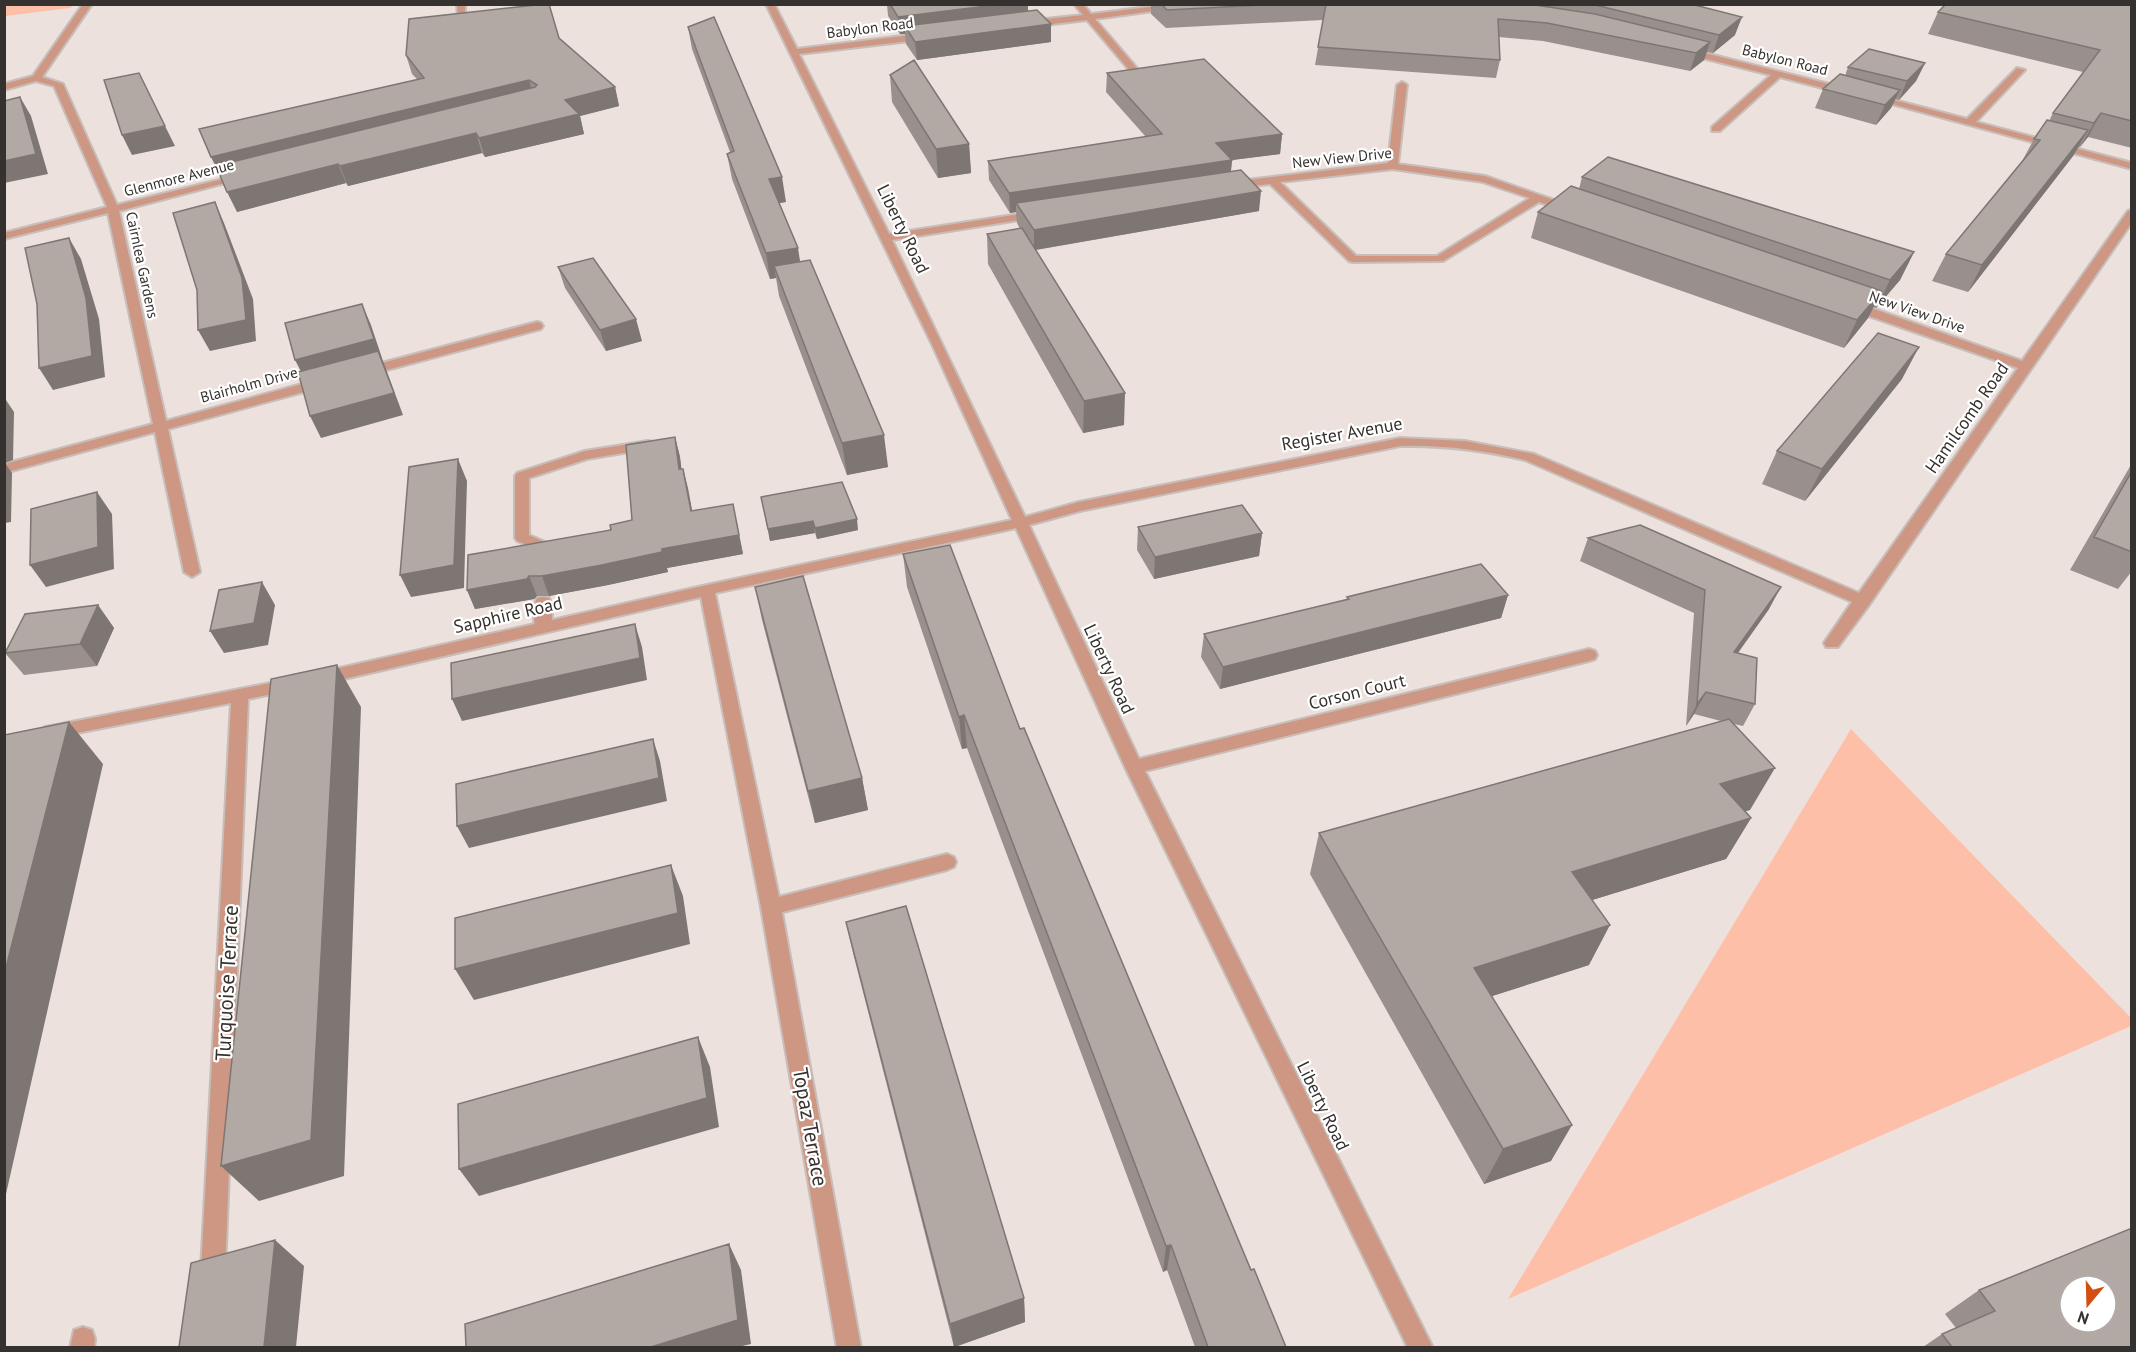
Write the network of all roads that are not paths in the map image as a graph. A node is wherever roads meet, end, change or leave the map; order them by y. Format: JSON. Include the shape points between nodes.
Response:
{"nodes":[{"id":1,"x":88,"y":4,"type":"edge"},
{"id":2,"x":461,"y":4,"type":"edge"},
{"id":3,"x":770,"y":4,"type":"edge"},
{"id":4,"x":1078,"y":4,"type":"edge"},
{"id":5,"x":1200,"y":4,"type":"edge"},
{"id":6,"x":462,"y":17,"type":"edge"},
{"id":7,"x":1089,"y":17,"type":"junction"},
{"id":8,"x":1019,"y":25,"type":"edge"},
{"id":9,"x":937,"y":35,"type":"edge"},
{"id":10,"x":1679,"y":49,"type":"edge"},
{"id":11,"x":794,"y":52,"type":"junction"},
{"id":12,"x":2020,"y":70,"type":"dead end"},
{"id":13,"x":1778,"y":74,"type":"junction"},
{"id":14,"x":36,"y":78,"type":"junction"},
{"id":15,"x":1144,"y":82,"type":"edge"},
{"id":16,"x":1402,"y":85,"type":"dead end"},
{"id":17,"x":4,"y":87,"type":"edge"},
{"id":18,"x":1853,"y":93,"type":"edge"},
{"id":19,"x":1864,"y":96,"type":"edge"},
{"id":20,"x":1969,"y":123,"type":"junction"},
{"id":21,"x":1716,"y":129,"type":"dead end"},
{"id":22,"x":1393,"y":166,"type":"junction"},
{"id":23,"x":2132,"y":166,"type":"edge"},
{"id":24,"x":250,"y":175,"type":"edge"},
{"id":25,"x":1272,"y":180,"type":"junction"},
{"id":26,"x":1221,"y":187,"type":"edge"},
{"id":27,"x":1538,"y":198,"type":"junction"},
{"id":28,"x":113,"y":210,"type":"junction"},
{"id":29,"x":1048,"y":213,"type":"edge"},
{"id":30,"x":1583,"y":213,"type":"edge"},
{"id":31,"x":2132,"y":213,"type":"edge"},
{"id":32,"x":4,"y":236,"type":"edge"},
{"id":33,"x":886,"y":238,"type":"junction"},
{"id":34,"x":1844,"y":303,"type":"edge"},
{"id":35,"x":537,"y":326,"type":"dead end"},
{"id":36,"x":2025,"y":366,"type":"junction"},
{"id":37,"x":160,"y":425,"type":"junction"},
{"id":38,"x":652,"y":445,"type":"edge"},
{"id":39,"x":4,"y":469,"type":"edge"},
{"id":40,"x":1019,"y":523,"type":"junction"},
{"id":41,"x":544,"y":547,"type":"edge"},
{"id":42,"x":192,"y":573,"type":"dead end"},
{"id":43,"x":707,"y":590,"type":"junction"},
{"id":44,"x":1863,"y":601,"type":"junction"},
{"id":45,"x":543,"y":602,"type":"dead end"},
{"id":46,"x":543,"y":627,"type":"junction"},
{"id":47,"x":1832,"y":643,"type":"dead end"},
{"id":48,"x":1589,"y":655,"type":"dead end"},
{"id":49,"x":240,"y":696,"type":"junction"},
{"id":50,"x":40,"y":734,"type":"edge"},
{"id":51,"x":1134,"y":767,"type":"junction"},
{"id":52,"x":947,"y":862,"type":"dead end"},
{"id":53,"x":771,"y":907,"type":"junction"},
{"id":54,"x":213,"y":1270,"type":"edge"},
{"id":55,"x":849,"y":1347,"type":"edge"},
{"id":56,"x":1421,"y":1347,"type":"edge"}],
"edges":[{"from":1,"to":14,"type":"street"},
{"from":2,"to":6,"type":"street"},
{"from":3,"to":11,"type":"street","name":"Liberty Road"},
{"from":4,"to":7,"type":"street"},
{"from":5,"to":7,"type":"street"},
{"from":7,"to":8,"type":"street"},
{"from":7,"to":15,"type":"street"},
{"from":9,"to":11,"type":"street","name":"Babylon Road"},
{"from":10,"to":13,"type":"street","name":"Babylon Road"},
{"from":11,"to":33,"type":"street","name":"Liberty Road"},
{"from":12,"to":20,"type":"street"},
{"from":13,"to":18,"type":"street","name":"Babylon Road"},
{"from":13,"to":21,"type":"street"},
{"from":14,"to":17,"type":"street"},
{"from":14,"to":28,"type":"street","name":"Cairnlea Gardens","via":[[58,84]]},
{"from":16,"to":22,"type":"street"},
{"from":19,"to":20,"type":"street"},
{"from":20,"to":23,"type":"street"},
{"from":22,"to":25,"type":"street","name":"New View Drive"},
{"from":22,"to":27,"type":"street","name":"New View Drive","via":[[1485,179]]},
{"from":24,"to":28,"type":"street","name":"Glenmore Avenue"},
{"from":25,"to":26,"type":"street","name":"New View Drive"},
{"from":25,"to":27,"type":"street","via":[[1353,260],[1438,259]]},
{"from":27,"to":30,"type":"street","name":"New View Drive"},
{"from":28,"to":32,"type":"street","name":"Glenmore Avenue"},
{"from":28,"to":37,"type":"street","name":"Cairnlea Gardens"},
{"from":29,"to":33,"type":"street"},
{"from":31,"to":36,"type":"street","name":"Hamilcomb Road"},
{"from":33,"to":40,"type":"street","name":"Liberty Road"},
{"from":34,"to":36,"type":"street","name":"New View Drive"},
{"from":35,"to":37,"type":"street","name":"Blairholm Drive"},
{"from":36,"to":44,"type":"street","name":"Hamilcomb Road"},
{"from":37,"to":39,"type":"street","name":"Blairholm Drive"},
{"from":37,"to":42,"type":"street","name":"Cairnlea Gardens"},
{"from":38,"to":41,"type":"street","via":[[585,455],[522,476],[522,538]]},
{"from":40,"to":43,"type":"street","name":"Sapphire Road"},
{"from":40,"to":44,"type":"street","name":"Register Avenue","via":[[1364,448],[1438,440],[1529,457]]},
{"from":40,"to":51,"type":"street","name":"Liberty Road"},
{"from":43,"to":46,"type":"street","name":"Sapphire Road"},
{"from":43,"to":53,"type":"street","name":"Topaz Terrace"},
{"from":44,"to":47,"type":"street","name":"Hamilcomb Road"},
{"from":45,"to":46,"type":"street"},
{"from":46,"to":49,"type":"street","name":"Sapphire Road"},
{"from":48,"to":51,"type":"street","name":"Corson Court"},
{"from":49,"to":50,"type":"street","name":"Sapphire Road"},
{"from":49,"to":54,"type":"street","name":"Turquoise Terrace"},
{"from":51,"to":56,"type":"street","name":"Liberty Road"},
{"from":52,"to":53,"type":"street"},
{"from":53,"to":55,"type":"street","name":"Topaz Terrace"}]}
